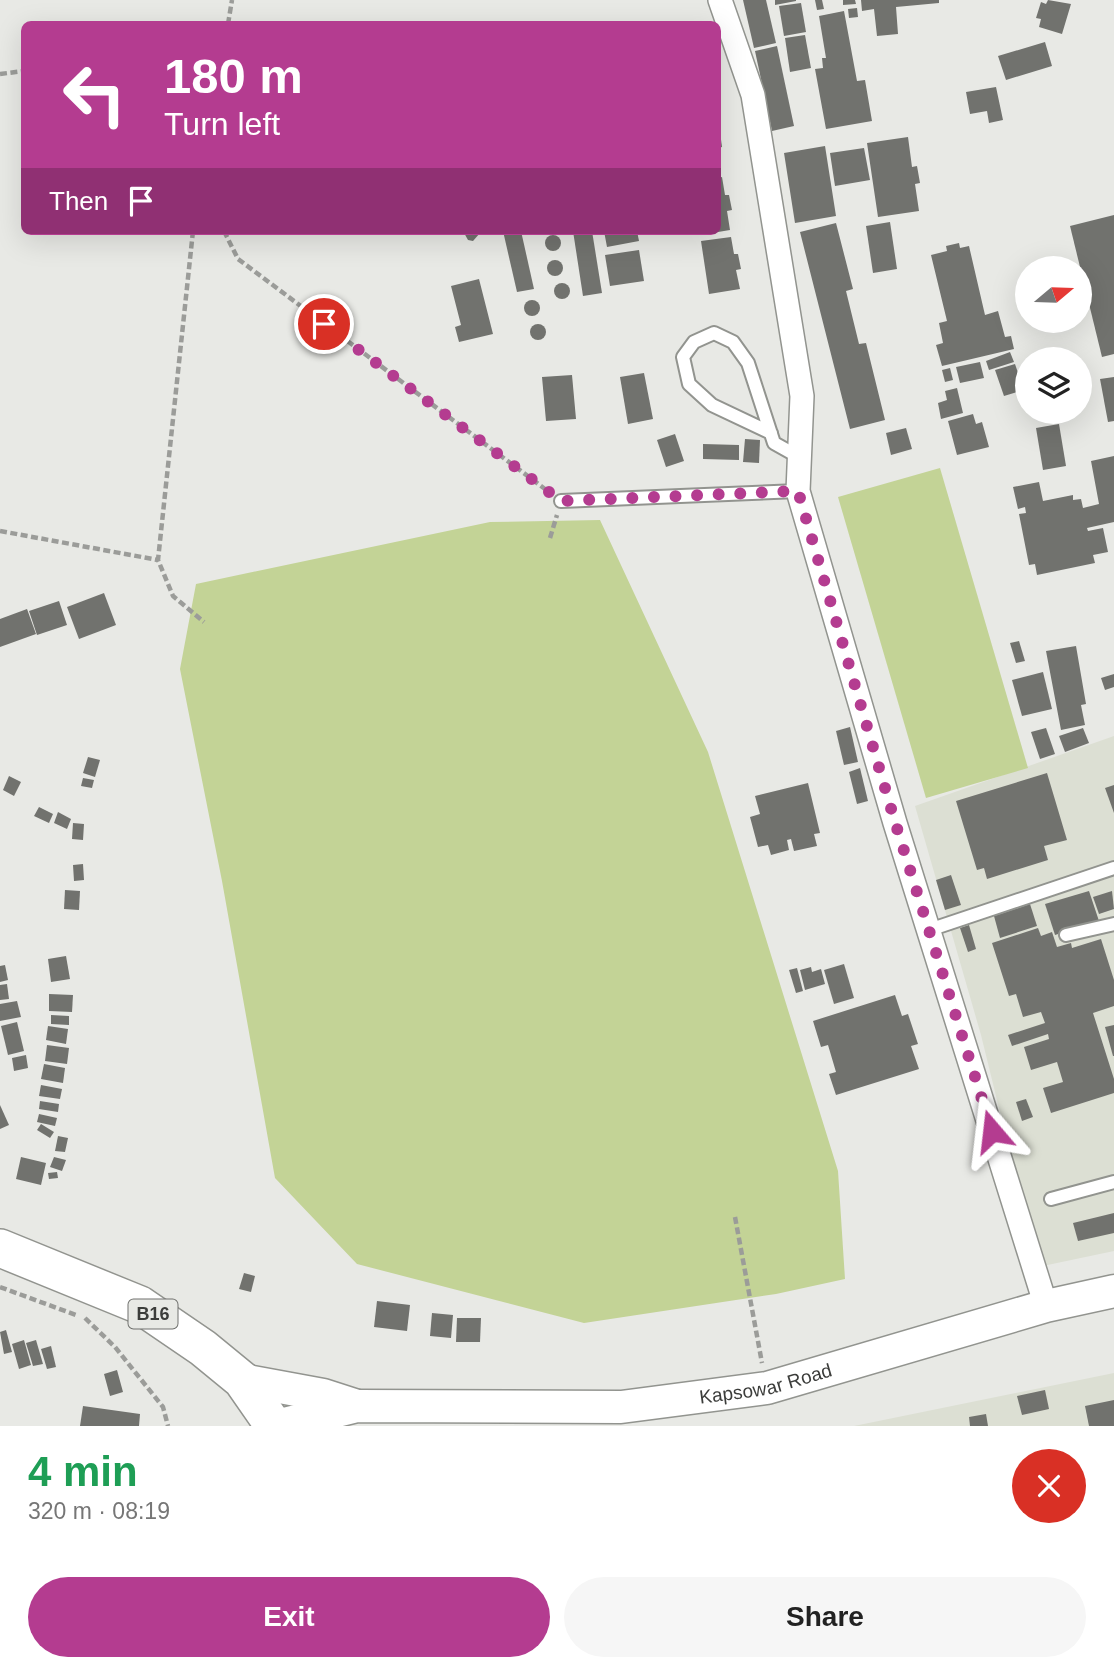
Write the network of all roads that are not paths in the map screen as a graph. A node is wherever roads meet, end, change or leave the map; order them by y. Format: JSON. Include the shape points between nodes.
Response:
{"nodes":[{"id":1,"x":720,"y":0,"type":"edge"},
{"id":2,"x":771,"y":433,"type":"junction"},
{"id":3,"x":799,"y":457,"type":"junction"},
{"id":4,"x":798,"y":491,"type":"junction"},
{"id":5,"x":561,"y":501,"type":"road end"},
{"id":6,"x":1114,"y":868,"type":"edge"},
{"id":7,"x":1114,"y":924,"type":"edge"},
{"id":8,"x":929,"y":930,"type":"junction"},
{"id":9,"x":1066,"y":935,"type":"dead end"},
{"id":10,"x":1114,"y":1182,"type":"edge"},
{"id":11,"x":1051,"y":1199,"type":"dead end"},
{"id":12,"x":0,"y":1248,"type":"edge"},
{"id":13,"x":1114,"y":1291,"type":"edge"},
{"id":14,"x":1046,"y":1306,"type":"junction"},
{"id":15,"x":242,"y":1380,"type":"junction"},
{"id":16,"x":368,"y":1416,"type":"edge"},
{"id":17,"x":620,"y":1417,"type":"edge"},
{"id":18,"x":275,"y":1426,"type":"edge"}],
"edges":[{"from":1,"to":3,"type":"street","via":[[754,95],[802,396]]},
{"from":2,"to":2,"type":"lane","via":[[748,363],[733,342],[713,333],[694,342],[682,357],[689,384],[712,405]]},
{"from":2,"to":3,"type":"lane","via":[[774,443]]},
{"from":3,"to":4,"type":"street"},
{"from":4,"to":5,"type":"lane"},
{"from":4,"to":8,"type":"street"},
{"from":6,"to":8,"type":"lane"},
{"from":7,"to":9,"type":"lane"},
{"from":8,"to":14,"type":"street"},
{"from":10,"to":11,"type":"lane"},
{"from":12,"to":15,"type":"main road","number":"B16","via":[[140,1305]]},
{"from":13,"to":14,"type":"main road","name":"Kapsowar Road"},
{"from":14,"to":17,"type":"main road","name":"Kapsowar Road","via":[[767,1388]]},
{"from":15,"to":16,"type":"main road","via":[[323,1395]]},
{"from":15,"to":18,"type":"main road","number":"B16"},
{"from":16,"to":17,"type":"main road","name":"Kapsowar Road","via":[[404,1408]]},
{"from":16,"to":18,"type":"main road","name":"Kapsowar Road"}]}
